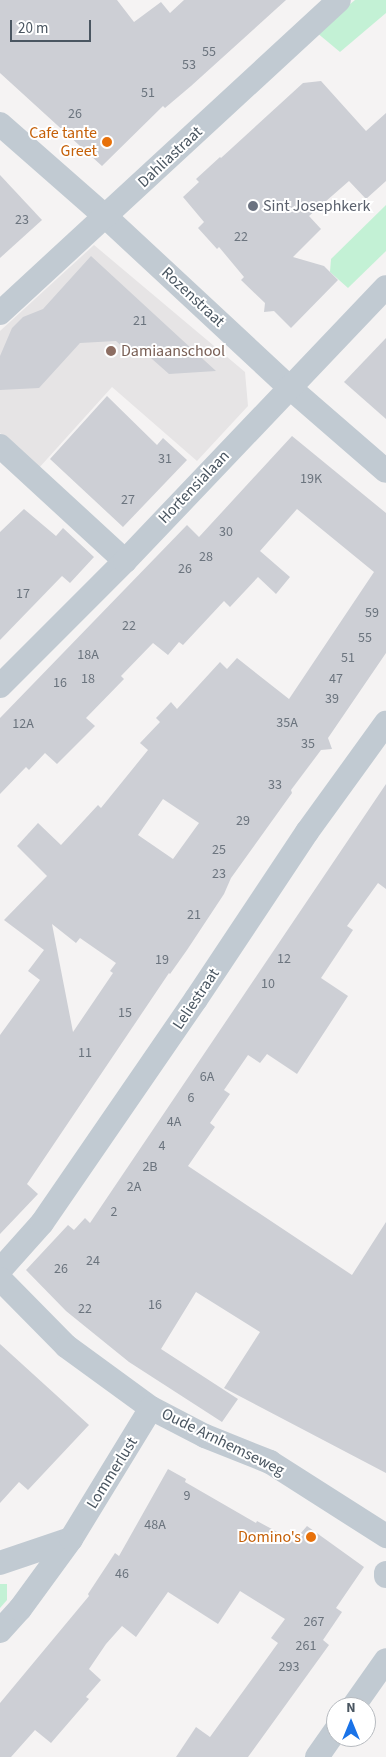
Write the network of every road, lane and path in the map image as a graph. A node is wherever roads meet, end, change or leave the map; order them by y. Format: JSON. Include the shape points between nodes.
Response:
{"nodes":[{"id":1,"x":339,"y":0,"type":"edge"},
{"id":2,"x":0,"y":124,"type":"edge"},
{"id":3,"x":106,"y":217,"type":"junction"},
{"id":4,"x":386,"y":287,"type":"edge"},
{"id":5,"x":0,"y":313,"type":"edge"},
{"id":6,"x":289,"y":387,"type":"junction"},
{"id":7,"x":0,"y":446,"type":"edge"},
{"id":8,"x":386,"y":470,"type":"edge"},
{"id":9,"x":125,"y":560,"type":"junction"},
{"id":10,"x":0,"y":686,"type":"edge"},
{"id":11,"x":386,"y":723,"type":"edge"},
{"id":12,"x":0,"y":1270,"type":"edge"},
{"id":13,"x":0,"y":1279,"type":"edge"},
{"id":14,"x":151,"y":1408,"type":"junction"},
{"id":15,"x":386,"y":1536,"type":"edge"},
{"id":16,"x":72,"y":1539,"type":"junction"},
{"id":17,"x":0,"y":1563,"type":"edge"},
{"id":18,"x":0,"y":1631,"type":"edge"},
{"id":19,"x":386,"y":1660,"type":"edge"},
{"id":20,"x":360,"y":1697,"type":"edge"},
{"id":21,"x":326,"y":1744,"type":"edge"},
{"id":22,"x":317,"y":1757,"type":"edge"}],
"edges":[{"from":1,"to":3,"type":"street","name":"Dahliastraat"},
{"from":2,"to":3,"type":"street","name":"Rozenstraat"},
{"from":3,"to":5,"type":"street","name":"Dahliastraat"},
{"from":3,"to":6,"type":"street","name":"Rozenstraat"},
{"from":4,"to":6,"type":"street","name":"Hortensialaan"},
{"from":6,"to":8,"type":"street","name":"Rozenstraat"},
{"from":6,"to":9,"type":"street","name":"Hortensialaan"},
{"from":7,"to":9,"type":"street"},
{"from":9,"to":10,"type":"street","name":"Hortensialaan"},
{"from":11,"to":12,"type":"street","name":"Leliestraat","via":[[307,832],[42,1223]]},
{"from":13,"to":14,"type":"street","name":"Oude Arnhemseweg","via":[[66,1346]]},
{"from":14,"to":15,"type":"street","name":"Oude Arnhemseweg","via":[[205,1436],[270,1462]]},
{"from":14,"to":16,"type":"street","name":"Lommerlust"},
{"from":16,"to":17,"type":"street"},
{"from":16,"to":18,"type":"street","name":"Lommerlust"},
{"from":19,"to":20,"type":"street"},
{"from":21,"to":22,"type":"street"}]}
